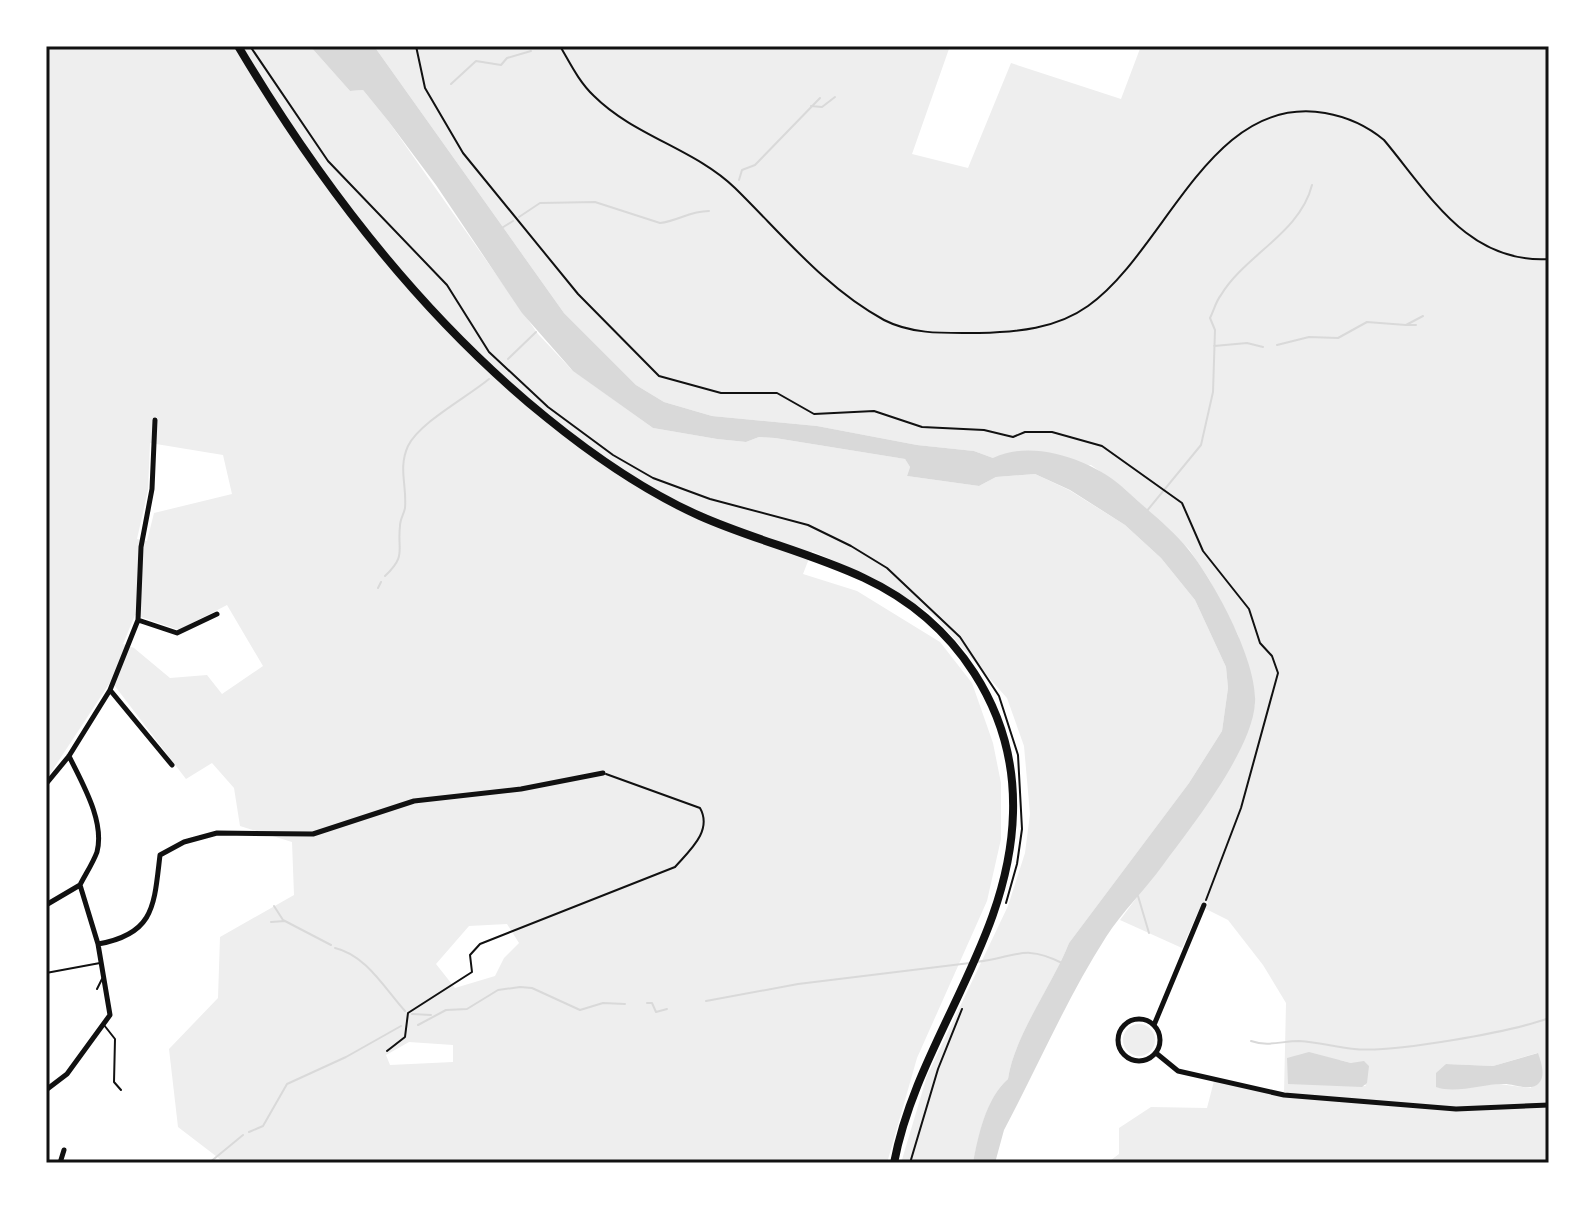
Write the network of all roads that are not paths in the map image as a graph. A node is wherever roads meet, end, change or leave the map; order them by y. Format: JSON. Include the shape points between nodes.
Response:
{"nodes":[{"id":1,"x":238,"y":46,"type":"edge"},
{"id":2,"x":155,"y":420,"type":"dead end"},
{"id":3,"x":217,"y":614,"type":"dead end"},
{"id":4,"x":138,"y":620,"type":"junction"},
{"id":5,"x":110,"y":690,"type":"junction"},
{"id":6,"x":69,"y":756,"type":"junction"},
{"id":7,"x":172,"y":765,"type":"dead end"},
{"id":8,"x":603,"y":773,"type":"joint"},
{"id":9,"x":46,"y":784,"type":"edge"},
{"id":10,"x":80,"y":885,"type":"junction"},
{"id":11,"x":46,"y":905,"type":"edge"},
{"id":12,"x":1204,"y":905,"type":"road end"},
{"id":13,"x":98,"y":944,"type":"junction"},
{"id":14,"x":102,"y":963,"type":"junction"},
{"id":15,"x":46,"y":973,"type":"edge"},
{"id":16,"x":104,"y":976,"type":"junction"},
{"id":17,"x":97,"y":989,"type":"dead end"},
{"id":18,"x":103,"y":1024,"type":"junction"},
{"id":19,"x":1154,"y":1025,"type":"junction"},
{"id":20,"x":387,"y":1051,"type":"dead end"},
{"id":21,"x":1156,"y":1053,"type":"junction"},
{"id":22,"x":46,"y":1090,"type":"edge"},
{"id":23,"x":121,"y":1090,"type":"dead end"},
{"id":24,"x":1549,"y":1105,"type":"edge"},
{"id":25,"x":64,"y":1150,"type":"dead end"},
{"id":26,"x":60,"y":1163,"type":"edge"},
{"id":27,"x":894,"y":1163,"type":"edge"}],
"edges":[{"from":1,"to":27,"type":"main road","via":[[311,160],[375,244],[462,340],[542,414],[641,486],[704,518],[876,584],[921,612],[953,643],[990,699],[1011,768],[1013,829],[1001,905],[909,1105]]},
{"from":2,"to":4,"type":"street"},
{"from":3,"to":4,"type":"street","via":[[177,633]]},
{"from":4,"to":5,"type":"street"},
{"from":5,"to":6,"type":"street"},
{"from":5,"to":7,"type":"street"},
{"from":6,"to":9,"type":"street"},
{"from":6,"to":10,"type":"street","via":[[91,804],[97,850]]},
{"from":8,"to":13,"type":"street","via":[[414,801],[313,834],[217,833],[161,852],[147,919],[127,937]]},
{"from":8,"to":20,"type":"lane","via":[[700,808],[703,829],[693,847],[675,867],[480,944],[470,955],[472,972],[408,1013],[405,1037]]},
{"from":10,"to":11,"type":"street"},
{"from":10,"to":13,"type":"street"},
{"from":12,"to":19,"type":"street"},
{"from":13,"to":14,"type":"street"},
{"from":14,"to":15,"type":"lane"},
{"from":14,"to":16,"type":"street"},
{"from":16,"to":17,"type":"lane"},
{"from":16,"to":18,"type":"street","via":[[110,1015]]},
{"from":18,"to":22,"type":"street","via":[[67,1074]]},
{"from":18,"to":23,"type":"lane","via":[[115,1039],[114,1082]]},
{"from":19,"to":21,"type":"street","via":[[1160,1038]]},
{"from":19,"to":21,"type":"street","via":[[1130,1021],[1120,1030],[1118,1044],[1125,1056],[1137,1061]]},
{"from":21,"to":24,"type":"street","via":[[1178,1071],[1297,1096],[1456,1109]]},
{"from":25,"to":26,"type":"street"}]}
